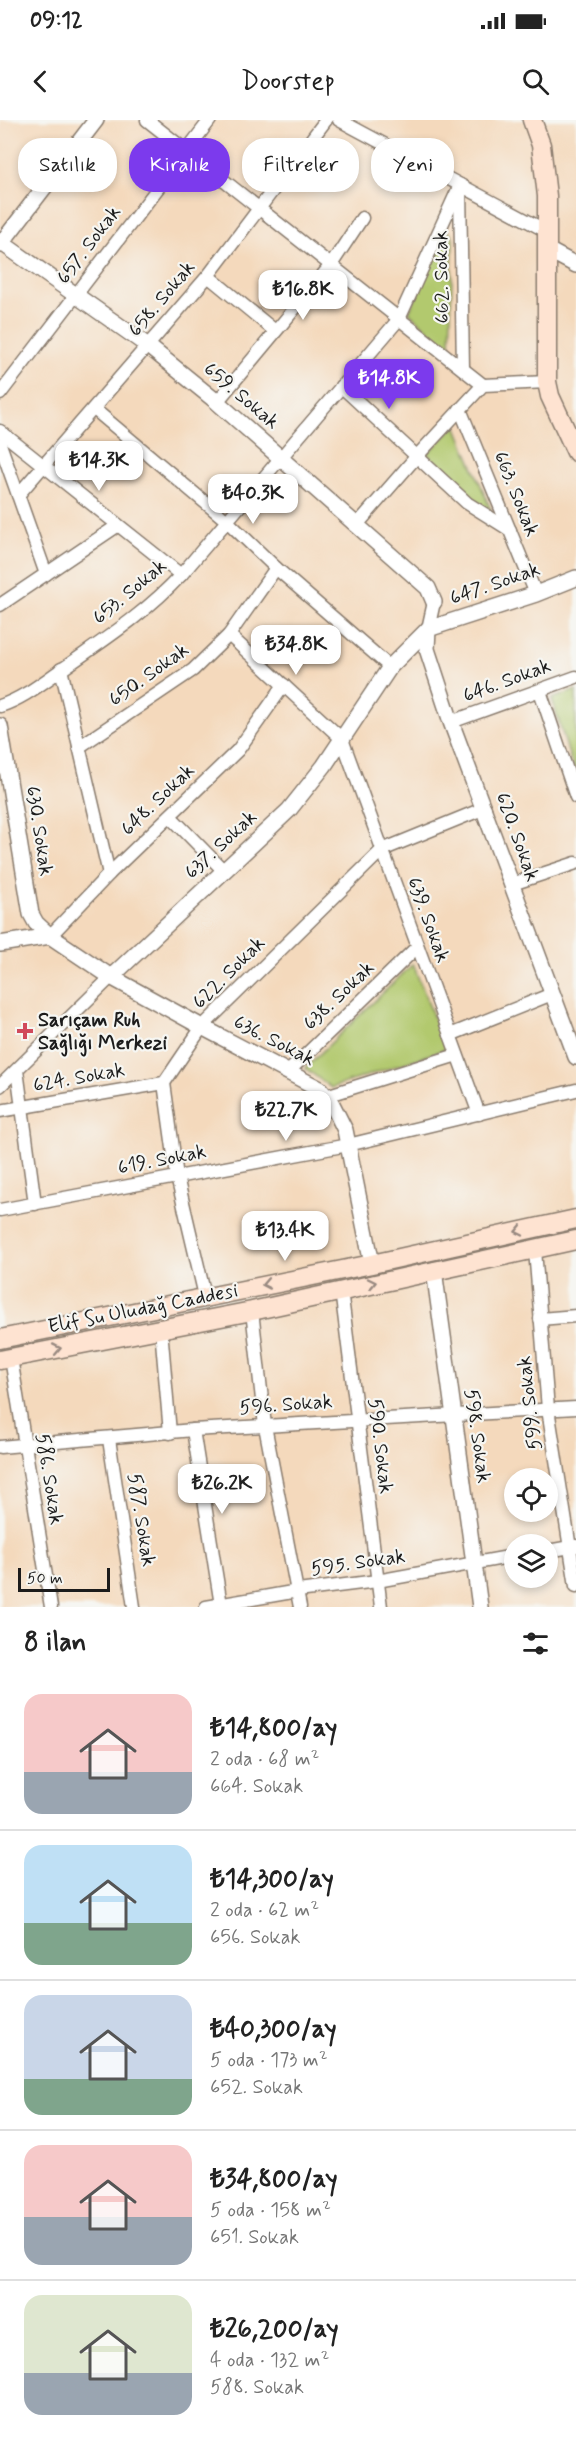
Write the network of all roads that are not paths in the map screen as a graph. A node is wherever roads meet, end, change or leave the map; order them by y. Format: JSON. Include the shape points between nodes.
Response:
{"nodes":[{"id":1,"x":96,"y":120,"type":"edge"},
{"id":2,"x":147,"y":120,"type":"edge"},
{"id":3,"x":210,"y":120,"type":"edge"},
{"id":4,"x":326,"y":120,"type":"edge"},
{"id":5,"x":339,"y":120,"type":"edge"},
{"id":6,"x":532,"y":120,"type":"edge"},
{"id":7,"x":170,"y":138,"type":"edge"},
{"id":8,"x":196,"y":138,"type":"edge"},
{"id":9,"x":460,"y":184,"type":"junction"},
{"id":10,"x":230,"y":185,"type":"edge"},
{"id":11,"x":154,"y":192,"type":"edge"},
{"id":12,"x":258,"y":207,"type":"junction"},
{"id":13,"x":362,"y":218,"type":"dead end"},
{"id":14,"x":548,"y":241,"type":"junction"},
{"id":15,"x":1,"y":244,"type":"edge"},
{"id":16,"x":331,"y":265,"type":"junction"},
{"id":17,"x":576,"y":266,"type":"edge"},
{"id":18,"x":208,"y":276,"type":"junction"},
{"id":19,"x":76,"y":294,"type":"junction"},
{"id":20,"x":399,"y":319,"type":"junction"},
{"id":21,"x":275,"y":331,"type":"junction"},
{"id":22,"x":148,"y":346,"type":"junction"},
{"id":23,"x":463,"y":369,"type":"junction"},
{"id":24,"x":547,"y":382,"type":"junction"},
{"id":25,"x":483,"y":385,"type":"junction"},
{"id":26,"x":341,"y":386,"type":"junction"},
{"id":27,"x":0,"y":394,"type":"edge"},
{"id":28,"x":217,"y":402,"type":"junction"},
{"id":29,"x":94,"y":409,"type":"junction"},
{"id":30,"x":460,"y":409,"type":"junction"},
{"id":31,"x":570,"y":430,"type":"edge"},
{"id":32,"x":0,"y":431,"type":"edge"},
{"id":33,"x":0,"y":444,"type":"edge"},
{"id":34,"x":576,"y":452,"type":"edge"},
{"id":35,"x":417,"y":456,"type":"junction"},
{"id":36,"x":280,"y":457,"type":"junction"},
{"id":37,"x":44,"y":467,"type":"junction"},
{"id":38,"x":18,"y":495,"type":"junction"},
{"id":39,"x":226,"y":520,"type":"junction"},
{"id":40,"x":117,"y":526,"type":"junction"},
{"id":41,"x":356,"y":526,"type":"junction"},
{"id":42,"x":510,"y":530,"type":"junction"},
{"id":43,"x":276,"y":568,"type":"junction"},
{"id":44,"x":46,"y":574,"type":"junction"},
{"id":45,"x":181,"y":575,"type":"junction"},
{"id":46,"x":576,"y":578,"type":"edge"},
{"id":47,"x":536,"y":594,"type":"junction"},
{"id":48,"x":434,"y":602,"type":"joint"},
{"id":49,"x":0,"y":605,"type":"edge"},
{"id":50,"x":428,"y":629,"type":"junction"},
{"id":51,"x":229,"y":635,"type":"junction"},
{"id":52,"x":390,"y":667,"type":"junction"},
{"id":53,"x":61,"y":669,"type":"junction"},
{"id":54,"x":576,"y":677,"type":"edge"},
{"id":55,"x":284,"y":685,"type":"junction"},
{"id":56,"x":540,"y":691,"type":"junction"},
{"id":57,"x":0,"y":706,"type":"edge"},
{"id":58,"x":451,"y":722,"type":"junction"},
{"id":59,"x":0,"y":726,"type":"edge"},
{"id":60,"x":342,"y":739,"type":"junction"},
{"id":61,"x":79,"y":747,"type":"junction"},
{"id":62,"x":576,"y":797,"type":"edge"},
{"id":63,"x":485,"y":808,"type":"junction"},
{"id":64,"x":170,"y":816,"type":"junction"},
{"id":65,"x":382,"y":850,"type":"junction"},
{"id":66,"x":576,"y":863,"type":"edge"},
{"id":67,"x":224,"y":871,"type":"junction"},
{"id":68,"x":109,"y":874,"type":"junction"},
{"id":69,"x":512,"y":884,"type":"junction"},
{"id":70,"x":50,"y":936,"type":"junction"},
{"id":71,"x":0,"y":944,"type":"edge"},
{"id":72,"x":417,"y":947,"type":"junction"},
{"id":73,"x":111,"y":976,"type":"junction"},
{"id":74,"x":552,"y":994,"type":"junction"},
{"id":75,"x":202,"y":1028,"type":"junction"},
{"id":76,"x":450,"y":1035,"type":"junction"},
{"id":77,"x":457,"y":1055,"type":"junction"},
{"id":78,"x":576,"y":1057,"type":"edge"},
{"id":79,"x":17,"y":1070,"type":"junction"},
{"id":80,"x":288,"y":1072,"type":"junction"},
{"id":81,"x":164,"y":1083,"type":"junction"},
{"id":82,"x":0,"y":1086,"type":"edge"},
{"id":83,"x":576,"y":1090,"type":"edge"},
{"id":84,"x":326,"y":1096,"type":"junction"},
{"id":85,"x":22,"y":1107,"type":"junction"},
{"id":86,"x":0,"y":1111,"type":"edge"},
{"id":87,"x":479,"y":1113,"type":"junction"},
{"id":88,"x":348,"y":1145,"type":"junction"},
{"id":89,"x":177,"y":1177,"type":"junction"},
{"id":90,"x":35,"y":1204,"type":"junction"},
{"id":91,"x":0,"y":1210,"type":"edge"},
{"id":92,"x":576,"y":1219,"type":"edge"},
{"id":93,"x":576,"y":1240,"type":"edge"},
{"id":94,"x":535,"y":1250,"type":"junction"},
{"id":95,"x":372,"y":1263,"type":"junction"},
{"id":96,"x":434,"y":1270,"type":"junction"},
{"id":97,"x":341,"y":1290,"type":"junction"},
{"id":98,"x":205,"y":1296,"type":"junction"},
{"id":99,"x":252,"y":1311,"type":"junction"},
{"id":100,"x":576,"y":1316,"type":"edge"},
{"id":101,"x":540,"y":1318,"type":"junction"},
{"id":102,"x":161,"y":1329,"type":"junction"},
{"id":103,"x":0,"y":1339,"type":"edge"},
{"id":104,"x":5,"y":1359,"type":"edge"},
{"id":105,"x":576,"y":1407,"type":"edge"},
{"id":106,"x":548,"y":1409,"type":"junction"},
{"id":107,"x":453,"y":1416,"type":"junction"},
{"id":108,"x":356,"y":1420,"type":"junction"},
{"id":109,"x":265,"y":1426,"type":"junction"},
{"id":110,"x":193,"y":1430,"type":"junction"},
{"id":111,"x":170,"y":1433,"type":"junction"},
{"id":112,"x":109,"y":1438,"type":"junction"},
{"id":113,"x":23,"y":1444,"type":"junction"},
{"id":114,"x":0,"y":1448,"type":"edge"},
{"id":115,"x":573,"y":1546,"type":"edge"},
{"id":116,"x":558,"y":1549,"type":"edge"},
{"id":117,"x":504,"y":1558,"type":"edge"},
{"id":118,"x":474,"y":1563,"type":"junction"},
{"id":119,"x":377,"y":1581,"type":"junction"},
{"id":120,"x":576,"y":1586,"type":"edge"},
{"id":121,"x":298,"y":1591,"type":"junction"},
{"id":122,"x":221,"y":1605,"type":"junction"},
{"id":123,"x":51,"y":1607,"type":"edge"},
{"id":124,"x":135,"y":1607,"type":"edge"},
{"id":125,"x":206,"y":1607,"type":"edge"},
{"id":126,"x":300,"y":1607,"type":"edge"},
{"id":127,"x":381,"y":1607,"type":"edge"},
{"id":128,"x":480,"y":1607,"type":"edge"}],
"edges":[{"from":1,"to":15,"type":"street"},
{"from":2,"to":7,"type":"street"},
{"from":3,"to":8,"type":"street","name":"657. Sokak"},
{"from":4,"to":12,"type":"street","name":"658. Sokak"},
{"from":5,"to":9,"type":"street"},
{"from":6,"to":14,"type":"main road","via":[[546,179]]},
{"from":9,"to":14,"type":"street"},
{"from":9,"to":20,"type":"street","name":"653. Sokak"},
{"from":9,"to":23,"type":"street","name":"662. Sokak"},
{"from":10,"to":12,"type":"street"},
{"from":11,"to":19,"type":"street","name":"657. Sokak"},
{"from":12,"to":16,"type":"street"},
{"from":12,"to":18,"type":"street","name":"658. Sokak"},
{"from":13,"to":16,"type":"street"},
{"from":14,"to":17,"type":"street"},
{"from":14,"to":24,"type":"main road"},
{"from":15,"to":19,"type":"street","name":"659. Sokak"},
{"from":16,"to":20,"type":"street"},
{"from":16,"to":21,"type":"street"},
{"from":18,"to":21,"type":"street"},
{"from":18,"to":22,"type":"street","name":"658. Sokak"},
{"from":19,"to":22,"type":"street","name":"659. Sokak"},
{"from":19,"to":27,"type":"street","name":"657. Sokak"},
{"from":20,"to":23,"type":"street"},
{"from":20,"to":26,"type":"street","name":"653. Sokak"},
{"from":21,"to":28,"type":"street"},
{"from":22,"to":28,"type":"street","name":"659. Sokak"},
{"from":22,"to":29,"type":"street","name":"658. Sokak"},
{"from":23,"to":25,"type":"street"},
{"from":24,"to":25,"type":"street"},
{"from":24,"to":31,"type":"main road","via":[[550,396]]},
{"from":25,"to":30,"type":"street"},
{"from":26,"to":35,"type":"street"},
{"from":26,"to":36,"type":"street","name":"653. Sokak"},
{"from":28,"to":36,"type":"street","name":"659. Sokak"},
{"from":29,"to":37,"type":"street","name":"658. Sokak"},
{"from":29,"to":39,"type":"street"},
{"from":30,"to":35,"type":"street"},
{"from":30,"to":42,"type":"street","name":"663. Sokak"},
{"from":31,"to":34,"type":"main road"},
{"from":32,"to":37,"type":"street"},
{"from":33,"to":38,"type":"street"},
{"from":35,"to":41,"type":"street"},
{"from":35,"to":42,"type":"street","via":[[467,503]]},
{"from":36,"to":39,"type":"street","name":"653. Sokak"},
{"from":36,"to":41,"type":"street","name":"659. Sokak"},
{"from":37,"to":38,"type":"street","name":"658. Sokak"},
{"from":37,"to":40,"type":"street"},
{"from":38,"to":44,"type":"street"},
{"from":39,"to":43,"type":"street"},
{"from":39,"to":45,"type":"street","name":"653. Sokak"},
{"from":40,"to":44,"type":"street"},
{"from":40,"to":45,"type":"street"},
{"from":41,"to":48,"type":"street","name":"659. Sokak","via":[[428,588]]},
{"from":42,"to":47,"type":"street","name":"663. Sokak"},
{"from":43,"to":51,"type":"street","name":"650. Sokak"},
{"from":43,"to":52,"type":"street"},
{"from":44,"to":49,"type":"street"},
{"from":45,"to":53,"type":"street","name":"653. Sokak","via":[[149,607]]},
{"from":46,"to":47,"type":"street","name":"647. Sokak"},
{"from":47,"to":50,"type":"street","name":"647. Sokak"},
{"from":48,"to":50,"type":"street"},
{"from":50,"to":52,"type":"street","name":"637. Sokak"},
{"from":50,"to":58,"type":"street","name":"620. Sokak","via":[[427,649]]},
{"from":51,"to":55,"type":"street"},
{"from":51,"to":61,"type":"street","name":"650. Sokak","via":[[185,677]]},
{"from":52,"to":60,"type":"street","name":"637. Sokak"},
{"from":53,"to":57,"type":"street","name":"653. Sokak","via":[[29,693]]},
{"from":53,"to":61,"type":"street"},
{"from":54,"to":56,"type":"street","name":"646. Sokak"},
{"from":55,"to":60,"type":"street"},
{"from":55,"to":64,"type":"street","name":"648. Sokak","via":[[238,750]]},
{"from":56,"to":58,"type":"street","name":"646. Sokak"},
{"from":56,"to":62,"type":"street"},
{"from":58,"to":63,"type":"street","name":"620. Sokak"},
{"from":59,"to":70,"type":"street","name":"630. Sokak","via":[[32,914]]},
{"from":60,"to":65,"type":"street","name":"639. Sokak"},
{"from":60,"to":67,"type":"street","name":"637. Sokak","via":[[289,810]]},
{"from":61,"to":68,"type":"street"},
{"from":63,"to":65,"type":"street","name":"622. Sokak"},
{"from":63,"to":69,"type":"street","name":"620. Sokak"},
{"from":64,"to":67,"type":"street"},
{"from":64,"to":68,"type":"street","name":"648. Sokak"},
{"from":65,"to":72,"type":"street","name":"639. Sokak"},
{"from":65,"to":75,"type":"street","name":"622. Sokak"},
{"from":66,"to":69,"type":"street"},
{"from":67,"to":73,"type":"street","name":"637. Sokak"},
{"from":68,"to":70,"type":"street","name":"648. Sokak"},
{"from":69,"to":74,"type":"street","name":"620. Sokak"},
{"from":70,"to":71,"type":"street"},
{"from":70,"to":73,"type":"street","name":"636. Sokak"},
{"from":72,"to":76,"type":"street","name":"639. Sokak"},
{"from":72,"to":80,"type":"street","name":"638. Sokak"},
{"from":73,"to":75,"type":"street","name":"636. Sokak"},
{"from":73,"to":79,"type":"street","name":"637. Sokak"},
{"from":74,"to":76,"type":"street"},
{"from":74,"to":78,"type":"street","name":"620. Sokak"},
{"from":75,"to":80,"type":"street","name":"636. Sokak"},
{"from":75,"to":81,"type":"street","name":"622. Sokak"},
{"from":76,"to":77,"type":"street","name":"639. Sokak"},
{"from":77,"to":84,"type":"street"},
{"from":77,"to":87,"type":"street","name":"639. Sokak"},
{"from":79,"to":82,"type":"street","name":"637. Sokak"},
{"from":79,"to":85,"type":"street"},
{"from":80,"to":84,"type":"street","name":"636. Sokak"},
{"from":81,"to":85,"type":"street","name":"624. Sokak"},
{"from":81,"to":89,"type":"street"},
{"from":83,"to":87,"type":"street","name":"619. Sokak"},
{"from":84,"to":88,"type":"street","name":"636. Sokak","via":[[341,1121]]},
{"from":85,"to":86,"type":"street","name":"624. Sokak"},
{"from":85,"to":90,"type":"street"},
{"from":87,"to":88,"type":"street","name":"619. Sokak"},
{"from":88,"to":89,"type":"street","name":"619. Sokak"},
{"from":88,"to":95,"type":"street","name":"636. Sokak"},
{"from":89,"to":90,"type":"street","name":"619. Sokak"},
{"from":89,"to":98,"type":"street"},
{"from":90,"to":91,"type":"street","name":"619. Sokak"},
{"from":92,"to":95,"type":"main road","name":"Elif Su Uludağ Caddesi","one_way":true},
{"from":93,"to":94,"type":"main road","name":"Elif Su Uludağ Caddesi"},
{"from":94,"to":96,"type":"main road","name":"Elif Su Uludağ Caddesi"},
{"from":94,"to":101,"type":"street","name":"599. Sokak"},
{"from":95,"to":98,"type":"main road","name":"Elif Su Uludağ Caddesi","one_way":true},
{"from":97,"to":96,"type":"main road","name":"Elif Su Uludağ Caddesi","one_way":true},
{"from":96,"to":107,"type":"street","name":"598. Sokak"},
{"from":97,"to":99,"type":"main road","name":"Elif Su Uludağ Caddesi"},
{"from":97,"to":108,"type":"street","name":"590. Sokak"},
{"from":98,"to":103,"type":"main road","name":"Elif Su Uludağ Caddesi"},
{"from":99,"to":102,"type":"main road","name":"Elif Su Uludağ Caddesi"},
{"from":99,"to":109,"type":"street"},
{"from":100,"to":101,"type":"street"},
{"from":101,"to":106,"type":"street","name":"599. Sokak"},
{"from":104,"to":102,"type":"main road","name":"Elif Su Uludağ Caddesi","one_way":true},
{"from":102,"to":111,"type":"street"},
{"from":104,"to":113,"type":"street","name":"586. Sokak"},
{"from":105,"to":106,"type":"street","name":"596. Sokak"},
{"from":106,"to":107,"type":"street","name":"596. Sokak"},
{"from":106,"to":115,"type":"street","name":"599. Sokak"},
{"from":107,"to":108,"type":"street","name":"596. Sokak"},
{"from":107,"to":118,"type":"street","name":"598. Sokak"},
{"from":108,"to":109,"type":"street","name":"596. Sokak"},
{"from":108,"to":119,"type":"street","name":"590. Sokak"},
{"from":109,"to":110,"type":"street","name":"596. Sokak"},
{"from":109,"to":121,"type":"street"},
{"from":110,"to":111,"type":"street","name":"596. Sokak"},
{"from":110,"to":122,"type":"street"},
{"from":111,"to":112,"type":"street","name":"596. Sokak"},
{"from":112,"to":113,"type":"street","name":"596. Sokak"},
{"from":112,"to":124,"type":"street","name":"587. Sokak"},
{"from":113,"to":114,"type":"street","name":"596. Sokak"},
{"from":113,"to":123,"type":"street","name":"586. Sokak"},
{"from":115,"to":116,"type":"street"},
{"from":115,"to":120,"type":"street","name":"599. Sokak"},
{"from":117,"to":118,"type":"street","name":"595. Sokak"},
{"from":118,"to":119,"type":"street","name":"595. Sokak"},
{"from":118,"to":128,"type":"street","name":"598. Sokak"},
{"from":119,"to":121,"type":"street","name":"595. Sokak"},
{"from":119,"to":127,"type":"street","name":"590. Sokak"},
{"from":121,"to":122,"type":"street","name":"595. Sokak"},
{"from":121,"to":126,"type":"street"},
{"from":122,"to":125,"type":"street","name":"595. Sokak"}]}
